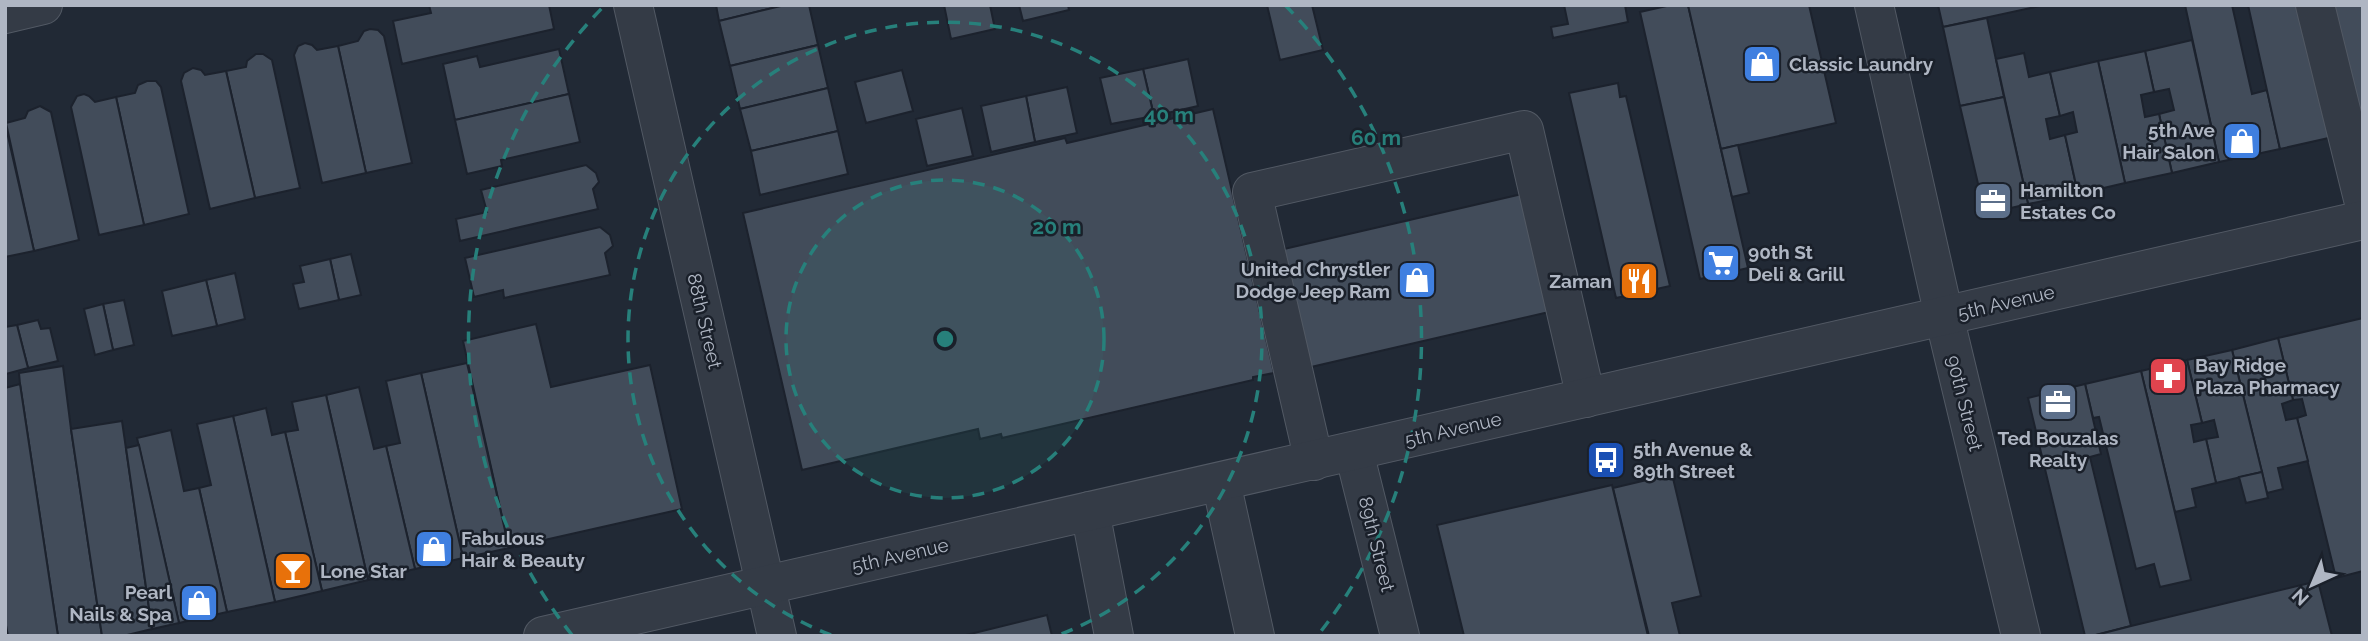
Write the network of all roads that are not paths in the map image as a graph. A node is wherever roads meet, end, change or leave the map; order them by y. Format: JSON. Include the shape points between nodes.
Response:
{"nodes":[{"id":1,"x":43,"y":5,"type":"edge"},
{"id":2,"x":633,"y":5,"type":"edge"},
{"id":3,"x":1874,"y":5,"type":"edge"},
{"id":4,"x":2315,"y":5,"type":"edge"},
{"id":5,"x":5,"y":14,"type":"edge"},
{"id":6,"x":2363,"y":199,"type":"edge"},
{"id":7,"x":2363,"y":220,"type":"edge"},
{"id":8,"x":1944,"y":316,"type":"junction"},
{"id":9,"x":1586,"y":398,"type":"junction"},
{"id":10,"x":1354,"y":452,"type":"junction"},
{"id":11,"x":1314,"y":461,"type":"junction"},
{"id":12,"x":1221,"y":482,"type":"junction"},
{"id":13,"x":1090,"y":512,"type":"junction"},
{"id":14,"x":765,"y":586,"type":"junction"},
{"id":15,"x":543,"y":636,"type":"edge"},
{"id":16,"x":777,"y":636,"type":"edge"},
{"id":17,"x":1114,"y":636,"type":"edge"},
{"id":18,"x":1255,"y":636,"type":"edge"},
{"id":19,"x":1400,"y":636,"type":"edge"},
{"id":20,"x":2021,"y":636,"type":"edge"}],
"edges":[{"from":1,"to":5,"type":"street"},
{"from":2,"to":14,"type":"street","name":"88th Street"},
{"from":3,"to":8,"type":"street","name":"90th Street"},
{"from":4,"to":6,"type":"street"},
{"from":7,"to":8,"type":"street","name":"5th Avenue"},
{"from":8,"to":9,"type":"street","name":"5th Avenue"},
{"from":8,"to":20,"type":"street","name":"90th Street"},
{"from":9,"to":10,"type":"street","name":"5th Avenue"},
{"from":9,"to":11,"type":"street","via":[[1524,130],[1252,192]]},
{"from":10,"to":11,"type":"street","name":"5th Avenue"},
{"from":10,"to":19,"type":"street","name":"89th Street"},
{"from":11,"to":12,"type":"street","name":"5th Avenue"},
{"from":12,"to":13,"type":"street","name":"5th Avenue"},
{"from":12,"to":18,"type":"street"},
{"from":13,"to":14,"type":"street","name":"5th Avenue"},
{"from":13,"to":17,"type":"street"},
{"from":14,"to":15,"type":"street","name":"5th Avenue"},
{"from":14,"to":16,"type":"street","name":"88th Street"}]}
